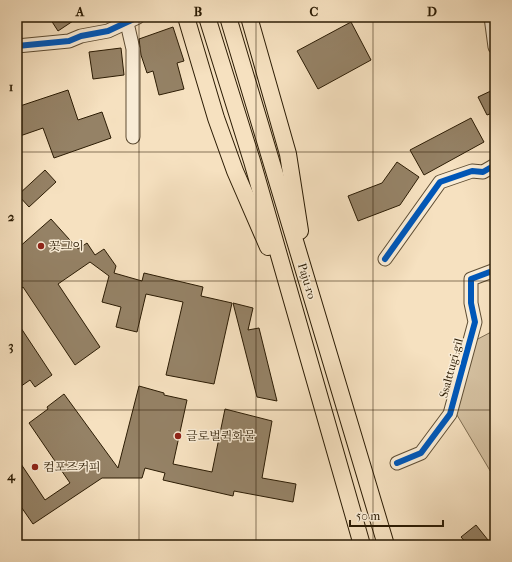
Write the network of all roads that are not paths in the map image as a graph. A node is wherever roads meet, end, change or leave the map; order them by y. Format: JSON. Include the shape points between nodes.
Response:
{"nodes":[{"id":1,"x":186,"y":17,"type":"edge"},
{"id":2,"x":207,"y":17,"type":"edge"},
{"id":3,"x":228,"y":17,"type":"edge"},
{"id":4,"x":249,"y":17,"type":"edge"},
{"id":5,"x":491,"y":17,"type":"edge"},
{"id":6,"x":133,"y":20,"type":"edge"},
{"id":7,"x":17,"y":46,"type":"edge"},
{"id":8,"x":495,"y":47,"type":"edge"},
{"id":9,"x":133,"y":137,"type":"dead end"},
{"id":10,"x":495,"y":165,"type":"edge"},
{"id":11,"x":385,"y":259,"type":"dead end"},
{"id":12,"x":495,"y":270,"type":"edge"},
{"id":13,"x":309,"y":286,"type":"junction"},
{"id":14,"x":292,"y":305,"type":"junction"},
{"id":15,"x":397,"y":463,"type":"dead end"},
{"id":16,"x":362,"y":545,"type":"edge"},
{"id":17,"x":386,"y":545,"type":"edge"}],
"edges":[{"from":1,"to":14,"type":"main road","via":[[216,118],[235,171]]},
{"from":2,"to":14,"type":"main road","name":"Paju-ro","via":[[252,161]]},
{"from":3,"to":13,"type":"main road","name":"Paju-ro"},
{"from":4,"to":13,"type":"main road","via":[[288,154]]},
{"from":5,"to":8,"type":"street"},
{"from":6,"to":7,"type":"street","via":[[108,31],[69,41]]},
{"from":6,"to":9,"type":"street"},
{"from":10,"to":11,"type":"street","via":[[483,172],[472,171],[440,182]]},
{"from":12,"to":15,"type":"street","name":"Ssalttugi-gil","via":[[471,279],[471,303],[475,322],[450,414],[421,453]]},
{"from":13,"to":17,"type":"main road","name":"Paju-ro"},
{"from":14,"to":16,"type":"main road","name":"Paju-ro"}]}
